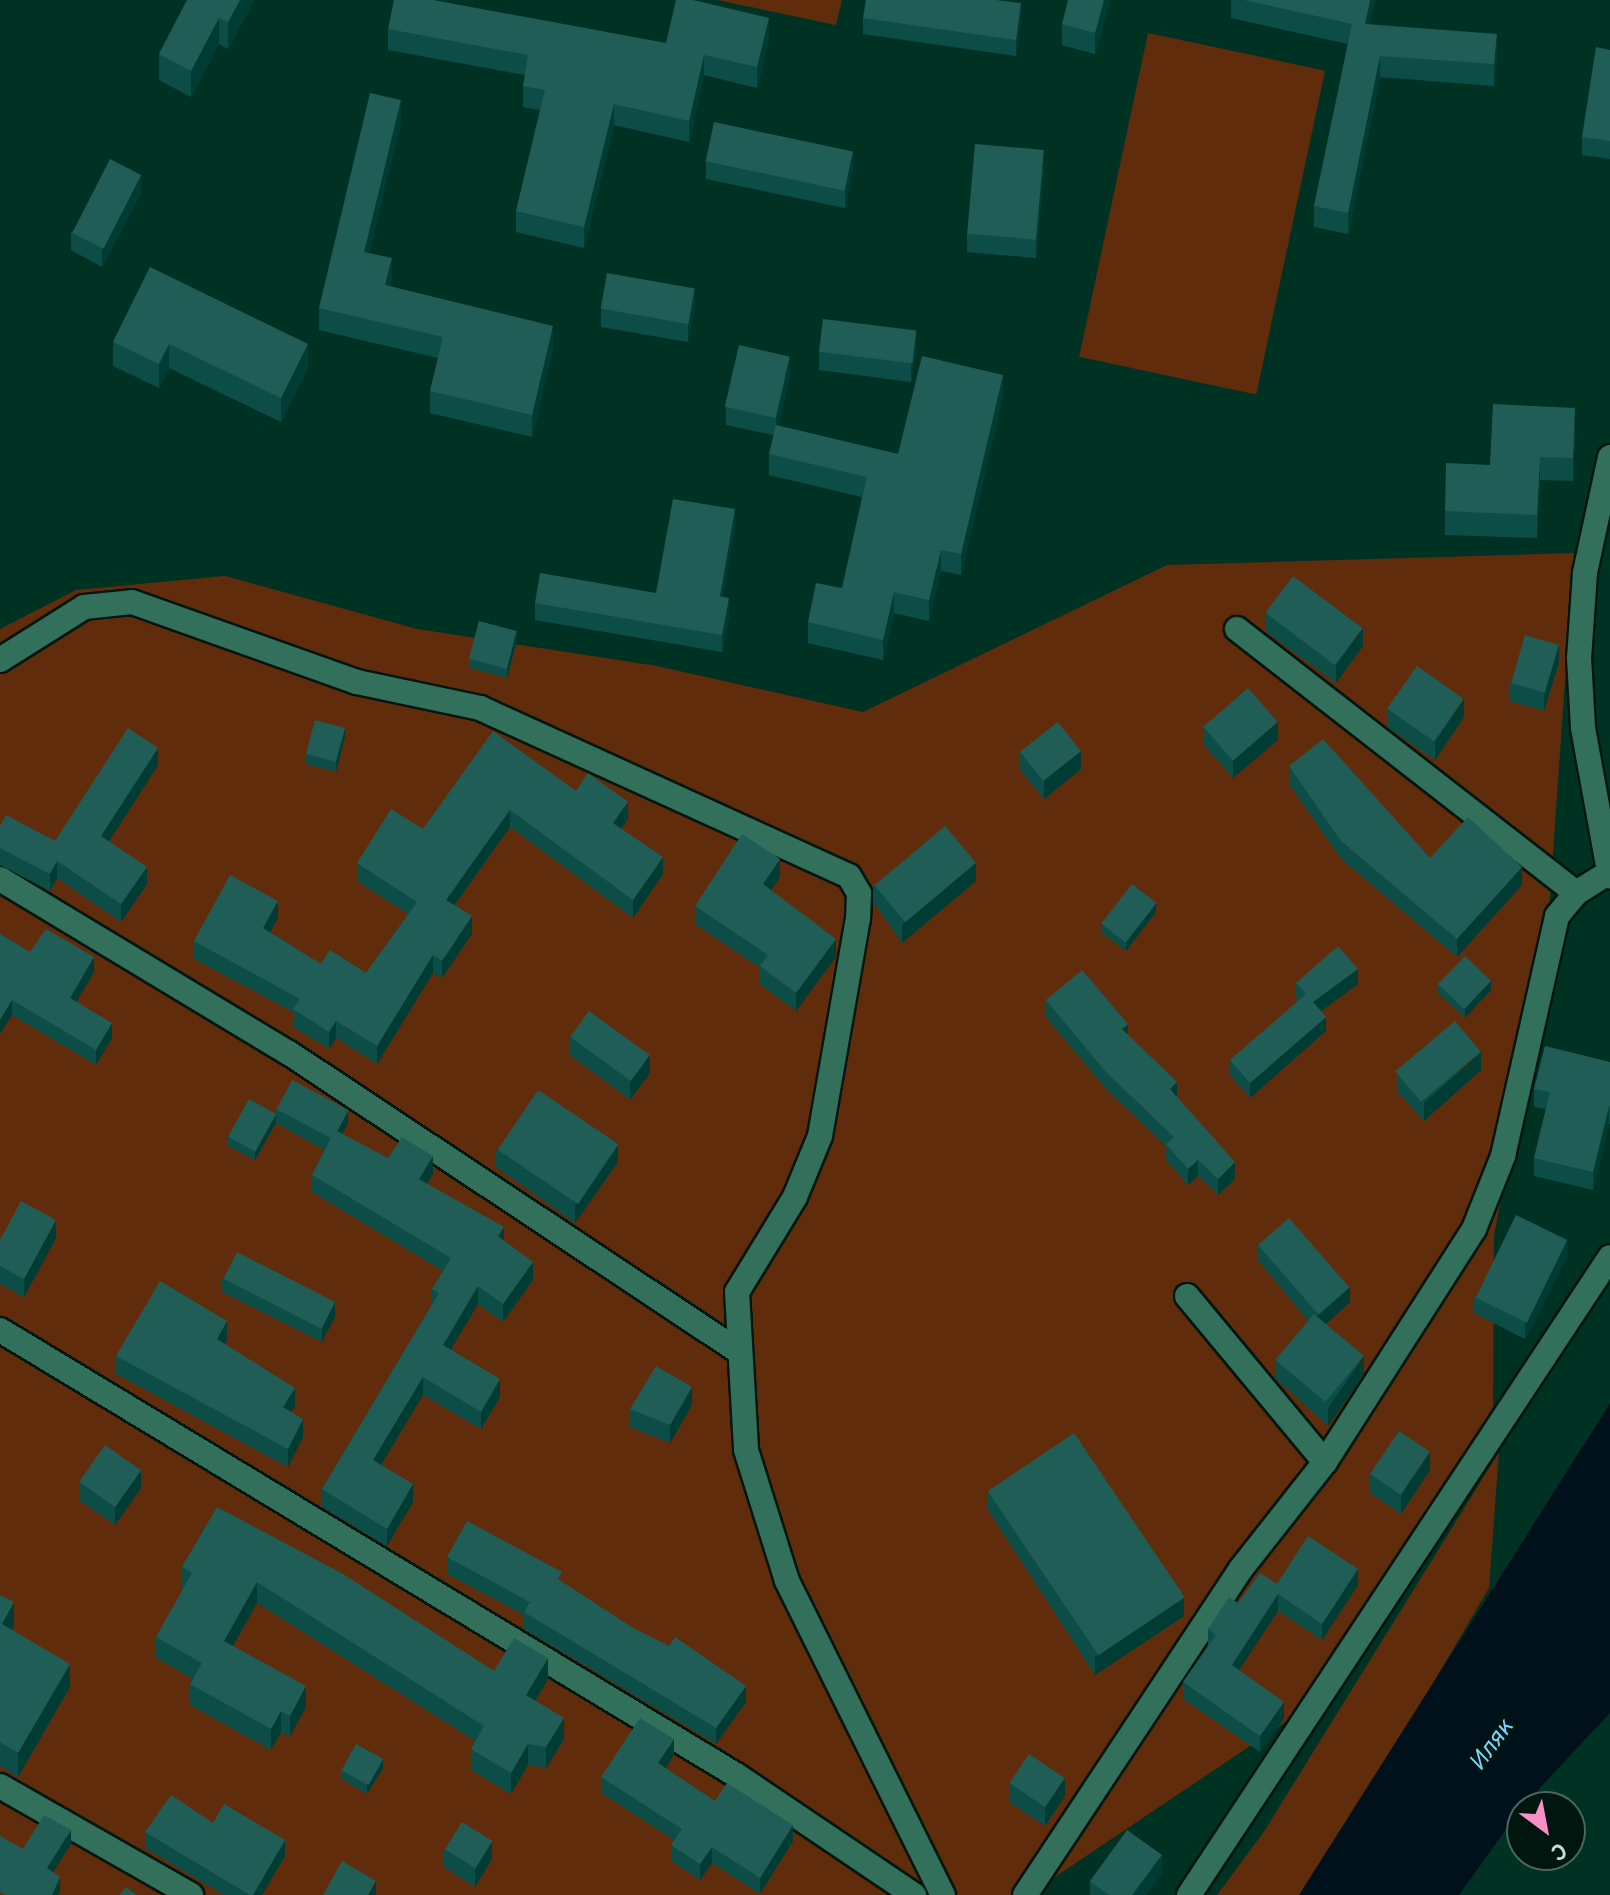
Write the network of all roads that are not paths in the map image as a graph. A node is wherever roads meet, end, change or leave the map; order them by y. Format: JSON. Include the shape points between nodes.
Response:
{"nodes":[{"id":1,"x":1610,"y":457,"type":"edge"},
{"id":2,"x":1237,"y":629,"type":"dead end"},
{"id":3,"x":0,"y":660,"type":"edge"},
{"id":4,"x":1609,"y":875,"type":"edge"},
{"id":5,"x":0,"y":879,"type":"edge"},
{"id":6,"x":1576,"y":893,"type":"junction"},
{"id":7,"x":1610,"y":1257,"type":"edge"},
{"id":8,"x":1187,"y":1296,"type":"dead end"},
{"id":9,"x":0,"y":1330,"type":"edge"},
{"id":10,"x":738,"y":1351,"type":"junction"},
{"id":11,"x":1325,"y":1462,"type":"junction"},
{"id":12,"x":0,"y":1786,"type":"edge"},
{"id":13,"x":191,"y":1895,"type":"edge"},
{"id":14,"x":914,"y":1895,"type":"edge"},
{"id":15,"x":943,"y":1895,"type":"edge"},
{"id":16,"x":1025,"y":1895,"type":"edge"},
{"id":17,"x":1189,"y":1895,"type":"edge"}],
"edges":[{"from":1,"to":4,"type":"street","via":[[1585,573],[1579,658],[1583,728]]},
{"from":2,"to":6,"type":"street"},
{"from":3,"to":10,"type":"street","via":[[58,620],[106,602],[184,615],[357,682],[480,708],[849,876],[859,893],[858,918],[820,1136],[795,1197],[737,1292]]},
{"from":4,"to":6,"type":"street"},
{"from":5,"to":10,"type":"street","via":[[289,1053]]},
{"from":6,"to":11,"type":"street","via":[[1557,916],[1503,1156],[1474,1229]]},
{"from":7,"to":17,"type":"street"},
{"from":8,"to":11,"type":"street"},
{"from":9,"to":14,"type":"street","via":[[736,1775]]},
{"from":10,"to":15,"type":"street","via":[[746,1450],[787,1581]]},
{"from":11,"to":16,"type":"street","via":[[1240,1570]]},
{"from":12,"to":13,"type":"street"}]}
